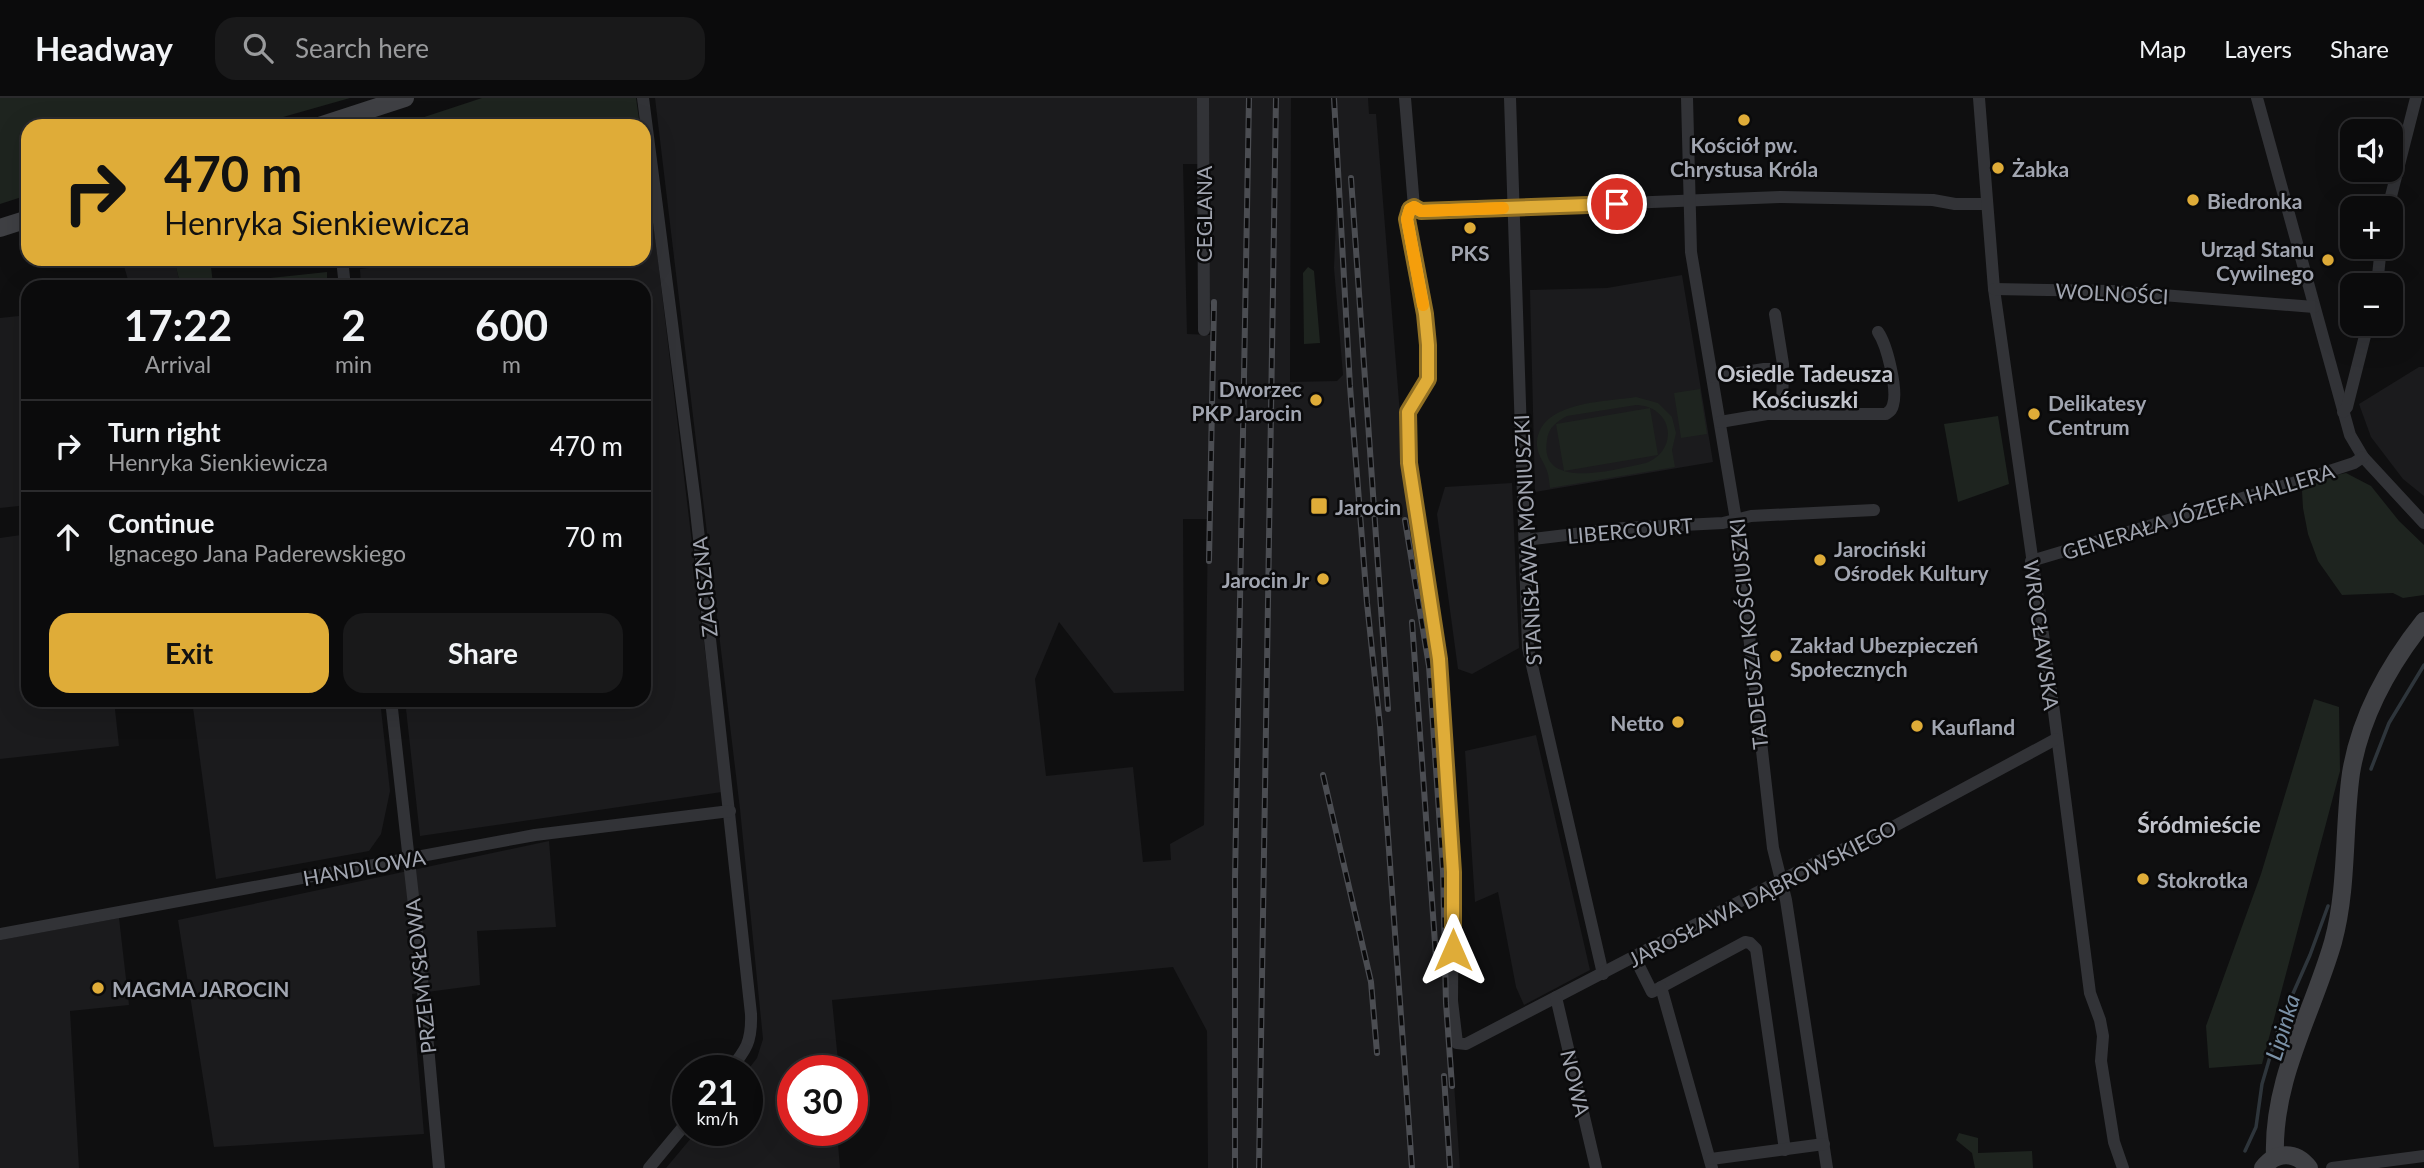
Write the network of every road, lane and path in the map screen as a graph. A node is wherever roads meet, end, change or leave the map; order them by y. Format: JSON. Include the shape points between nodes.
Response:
{"nodes":[{"id":1,"x":405,"y":98,"type":"edge"},
{"id":2,"x":643,"y":98,"type":"edge"},
{"id":3,"x":1203,"y":98,"type":"edge"},
{"id":4,"x":1405,"y":98,"type":"edge"},
{"id":5,"x":1510,"y":98,"type":"edge"},
{"id":6,"x":1687,"y":98,"type":"edge"},
{"id":7,"x":1979,"y":98,"type":"edge"},
{"id":8,"x":2257,"y":98,"type":"edge"},
{"id":9,"x":2421,"y":98,"type":"edge"},
{"id":10,"x":341,"y":119,"type":"edge"},
{"id":11,"x":646,"y":119,"type":"edge"},
{"id":12,"x":651,"y":160,"type":"edge"},
{"id":13,"x":2392,"y":196,"type":"edge"},
{"id":14,"x":1689,"y":202,"type":"junction"},
{"id":15,"x":1987,"y":204,"type":"junction"},
{"id":16,"x":1414,"y":207,"type":"junction"},
{"id":17,"x":1515,"y":208,"type":"junction"},
{"id":18,"x":21,"y":221,"type":"edge"},
{"id":19,"x":0,"y":228,"type":"edge"},
{"id":20,"x":1994,"y":289,"type":"junction"},
{"id":21,"x":2314,"y":307,"type":"junction"},
{"id":22,"x":1775,"y":314,"type":"dead end"},
{"id":23,"x":1203,"y":330,"type":"dead end"},
{"id":24,"x":1878,"y":332,"type":"dead end"},
{"id":25,"x":2365,"y":336,"type":"edge"},
{"id":26,"x":1783,"y":369,"type":"junction"},
{"id":27,"x":1713,"y":377,"type":"junction"},
{"id":28,"x":2343,"y":412,"type":"junction"},
{"id":29,"x":1782,"y":413,"type":"junction"},
{"id":30,"x":1720,"y":422,"type":"junction"},
{"id":31,"x":2362,"y":457,"type":"junction"},
{"id":32,"x":1874,"y":510,"type":"dead end"},
{"id":33,"x":1736,"y":520,"type":"junction"},
{"id":34,"x":2424,"y":523,"type":"edge"},
{"id":35,"x":1525,"y":540,"type":"junction"},
{"id":36,"x":2031,"y":561,"type":"junction"},
{"id":37,"x":2424,"y":621,"type":"edge"},
{"id":38,"x":392,"y":707,"type":"edge"},
{"id":39,"x":2056,"y":739,"type":"junction"},
{"id":40,"x":730,"y":811,"type":"junction"},
{"id":41,"x":408,"y":859,"type":"junction"},
{"id":42,"x":1781,"y":880,"type":"junction"},
{"id":43,"x":0,"y":934,"type":"edge"},
{"id":44,"x":1635,"y":958,"type":"junction"},
{"id":45,"x":1603,"y":974,"type":"junction"},
{"id":46,"x":1661,"y":987,"type":"junction"},
{"id":47,"x":1556,"y":997,"type":"junction"},
{"id":48,"x":743,"y":1055,"type":"edge"},
{"id":49,"x":672,"y":1140,"type":"edge"},
{"id":50,"x":1824,"y":1144,"type":"junction"},
{"id":51,"x":1785,"y":1150,"type":"junction"},
{"id":52,"x":2424,"y":1156,"type":"edge"},
{"id":53,"x":2277,"y":1160,"type":"edge"},
{"id":54,"x":1712,"y":1164,"type":"edge"},
{"id":55,"x":2312,"y":1167,"type":"edge"},
{"id":56,"x":439,"y":1168,"type":"edge"},
{"id":57,"x":649,"y":1168,"type":"edge"},
{"id":58,"x":1596,"y":1168,"type":"edge"},
{"id":59,"x":1827,"y":1168,"type":"edge"},
{"id":60,"x":2123,"y":1168,"type":"edge"},
{"id":61,"x":2332,"y":1168,"type":"edge"},
{"id":62,"x":2348,"y":1168,"type":"edge"}],
"edges":[{"from":1,"to":10,"type":"street"},
{"from":2,"to":11,"type":"street","name":"ZACISZNA"},
{"from":3,"to":23,"type":"street","name":"CEGLANA"},
{"from":4,"to":16,"type":"street"},
{"from":5,"to":17,"type":"street","name":"STANISŁAWA MONIUSZKI"},
{"from":6,"to":14,"type":"street","name":"TADEUSZA KOŚCIUSZKI"},
{"from":7,"to":15,"type":"street","name":"WROCŁAWSKA"},
{"from":8,"to":21,"type":"street"},
{"from":9,"to":13,"type":"street"},
{"from":12,"to":40,"type":"street","name":"ZACISZNA"},
{"from":14,"to":15,"type":"street","via":[[1782,197]]},
{"from":14,"to":17,"type":"street"},
{"from":14,"to":27,"type":"street","name":"TADEUSZA KOŚCIUSZKI","via":[[1691,252]]},
{"from":15,"to":20,"type":"street","name":"WROCŁAWSKA"},
{"from":16,"to":17,"type":"street","via":[[1421,211]]},
{"from":16,"to":47,"type":"street","name":"JAROSŁAWA DĄBROWSKIEGO","via":[[1407,219],[1425,314],[1428,379],[1408,412],[1409,463],[1439,659],[1453,872],[1452,1001],[1457,1043],[1466,1044]]},
{"from":17,"to":35,"type":"street","name":"STANISŁAWA MONIUSZKI"},
{"from":18,"to":19,"type":"street"},
{"from":20,"to":21,"type":"street","name":"WOLNOŚCI","via":[[2112,291]]},
{"from":20,"to":36,"type":"street","name":"WROCŁAWSKA"},
{"from":21,"to":28,"type":"street"},
{"from":22,"to":26,"type":"street"},
{"from":24,"to":29,"type":"street","via":[[1894,388],[1890,411],[1878,415]]},
{"from":25,"to":28,"type":"street"},
{"from":26,"to":27,"type":"street"},
{"from":26,"to":29,"type":"street"},
{"from":27,"to":30,"type":"street","name":"TADEUSZA KOŚCIUSZKI"},
{"from":28,"to":31,"type":"street"},
{"from":29,"to":30,"type":"street"},
{"from":30,"to":33,"type":"street","name":"TADEUSZA KOŚCIUSZKI"},
{"from":31,"to":34,"type":"street"},
{"from":31,"to":36,"type":"street","name":"GENERAŁA JÓZEFA HALLERA","via":[[2294,483]]},
{"from":32,"to":33,"type":"street","name":"LIBERCOURT"},
{"from":33,"to":35,"type":"street","name":"LIBERCOURT"},
{"from":33,"to":42,"type":"street","name":"TADEUSZA KOŚCIUSZKI","via":[[1773,848]]},
{"from":35,"to":45,"type":"street","name":"STANISŁAWA MONIUSZKI","via":[[1533,673]]},
{"from":36,"to":39,"type":"street","name":"WROCŁAWSKA"},
{"from":37,"to":53,"type":"street","via":[[2374,701],[2357,747],[2340,912],[2284,1080],[2277,1114]]},
{"from":38,"to":41,"type":"street","name":"PRZEMYSŁOWA"},
{"from":39,"to":42,"type":"street","name":"JAROSŁAWA DĄBROWSKIEGO"},
{"from":39,"to":60,"type":"street","name":"WROCŁAWSKA","via":[[2090,993],[2103,1036],[2100,1056],[2114,1142]]},
{"from":40,"to":41,"type":"street","name":"HANDLOWA","via":[[535,835]]},
{"from":40,"to":48,"type":"street","name":"ZACISZNA","via":[[751,1025]]},
{"from":41,"to":43,"type":"street","name":"HANDLOWA"},
{"from":41,"to":56,"type":"street","name":"PRZEMYSŁOWA"},
{"from":42,"to":44,"type":"street","name":"JAROSŁAWA DĄBROWSKIEGO"},
{"from":42,"to":50,"type":"street","name":"TADEUSZA KOŚCIUSZKI"},
{"from":44,"to":45,"type":"street","name":"JAROSŁAWA DĄBROWSKIEGO"},
{"from":44,"to":46,"type":"street","via":[[1652,992]]},
{"from":45,"to":47,"type":"street","name":"JAROSŁAWA DĄBROWSKIEGO"},
{"from":46,"to":51,"type":"street","via":[[1745,942],[1756,949]]},
{"from":46,"to":54,"type":"street"},
{"from":47,"to":58,"type":"street","name":"NOWA"},
{"from":49,"to":57,"type":"street"},
{"from":50,"to":51,"type":"street"},
{"from":50,"to":59,"type":"street","name":"TADEUSZA KOŚCIUSZKI"},
{"from":51,"to":54,"type":"street"},
{"from":52,"to":62,"type":"street"},
{"from":53,"to":55,"type":"street","via":[[2304,1161]]},
{"from":61,"to":62,"type":"street"}]}
